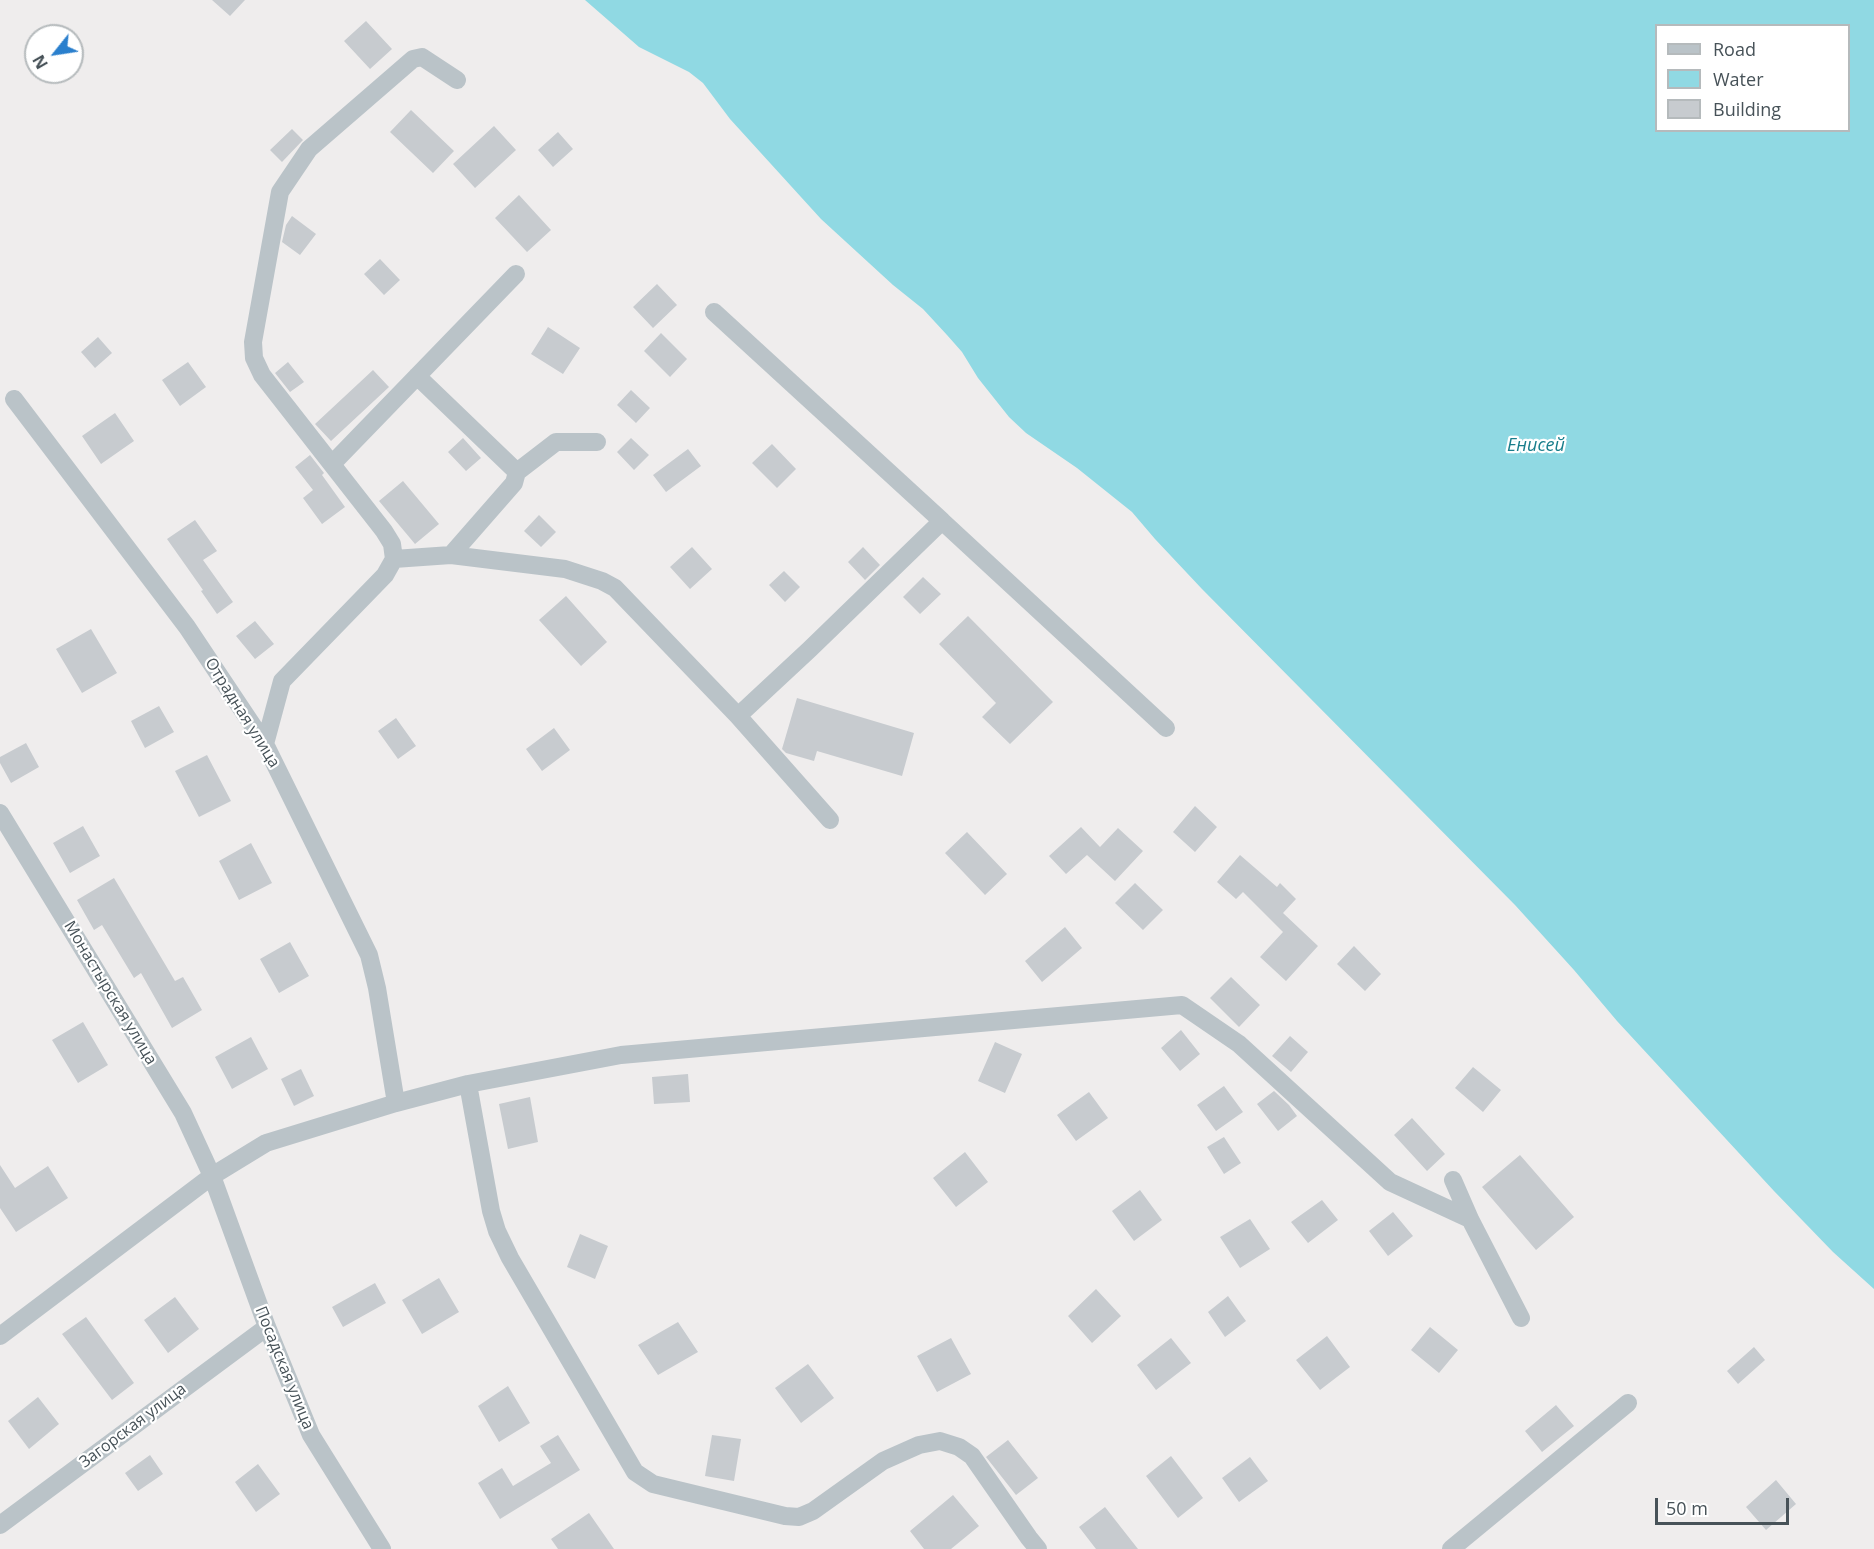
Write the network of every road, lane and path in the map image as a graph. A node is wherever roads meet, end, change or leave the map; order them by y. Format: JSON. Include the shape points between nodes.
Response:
{"nodes":[{"id":1,"x":457,"y":80,"type":"dead end"},
{"id":2,"x":516,"y":274,"type":"dead end"},
{"id":3,"x":714,"y":312,"type":"dead end"},
{"id":4,"x":417,"y":376,"type":"junction"},
{"id":5,"x":14,"y":399,"type":"dead end"},
{"id":6,"x":597,"y":442,"type":"dead end"},
{"id":7,"x":332,"y":464,"type":"junction"},
{"id":8,"x":517,"y":472,"type":"junction"},
{"id":9,"x":942,"y":521,"type":"junction"},
{"id":10,"x":451,"y":555,"type":"junction"},
{"id":11,"x":394,"y":559,"type":"junction"},
{"id":12,"x":738,"y":716,"type":"junction"},
{"id":13,"x":1166,"y":728,"type":"dead end"},
{"id":14,"x":265,"y":744,"type":"junction"},
{"id":15,"x":0,"y":813,"type":"edge"},
{"id":16,"x":830,"y":820,"type":"dead end"},
{"id":17,"x":468,"y":1084,"type":"junction"},
{"id":18,"x":396,"y":1103,"type":"junction"},
{"id":19,"x":212,"y":1176,"type":"junction"},
{"id":20,"x":1453,"y":1180,"type":"dead end"},
{"id":21,"x":1470,"y":1220,"type":"junction"},
{"id":22,"x":1521,"y":1318,"type":"dead end"},
{"id":23,"x":267,"y":1327,"type":"junction"},
{"id":24,"x":0,"y":1336,"type":"edge"},
{"id":25,"x":1628,"y":1403,"type":"dead end"},
{"id":26,"x":0,"y":1525,"type":"edge"},
{"id":27,"x":1028,"y":1545,"type":"edge"},
{"id":28,"x":382,"y":1549,"type":"edge"},
{"id":29,"x":1451,"y":1549,"type":"edge"}],
"edges":[{"from":1,"to":7,"type":"street","via":[[422,57],[413,59],[309,149],[280,192],[253,342],[254,358],[262,375]]},
{"from":2,"to":4,"type":"street"},
{"from":3,"to":9,"type":"street"},
{"from":4,"to":7,"type":"street"},
{"from":4,"to":8,"type":"street"},
{"from":5,"to":14,"type":"street","name":"Отрадная улица","via":[[187,627]]},
{"from":6,"to":8,"type":"street","via":[[556,442]]},
{"from":7,"to":11,"type":"street","via":[[384,531],[392,544]]},
{"from":8,"to":10,"type":"street","via":[[514,483]]},
{"from":9,"to":12,"type":"street"},
{"from":9,"to":13,"type":"street"},
{"from":10,"to":11,"type":"street"},
{"from":10,"to":12,"type":"street","via":[[566,569],[615,588]]},
{"from":11,"to":14,"type":"street","via":[[386,575],[282,681]]},
{"from":12,"to":16,"type":"street"},
{"from":14,"to":18,"type":"street","name":"Отрадная улица","via":[[369,955]]},
{"from":15,"to":19,"type":"street","name":"Монастырская улица","via":[[183,1113]]},
{"from":17,"to":18,"type":"street"},
{"from":17,"to":21,"type":"street","via":[[621,1055],[1182,1005],[1239,1044],[1389,1182]]},
{"from":17,"to":27,"type":"street","via":[[497,1231],[635,1473],[653,1484],[785,1516],[800,1516],[883,1461],[940,1441],[972,1456]]},
{"from":18,"to":19,"type":"street","via":[[266,1143]]},
{"from":19,"to":23,"type":"street","name":"Посадская улица"},
{"from":19,"to":24,"type":"street"},
{"from":20,"to":21,"type":"street"},
{"from":21,"to":22,"type":"street"},
{"from":23,"to":26,"type":"street","name":"Загорская улица"},
{"from":23,"to":28,"type":"street","name":"Посадская улица","via":[[310,1435]]},
{"from":25,"to":29,"type":"street"}]}
